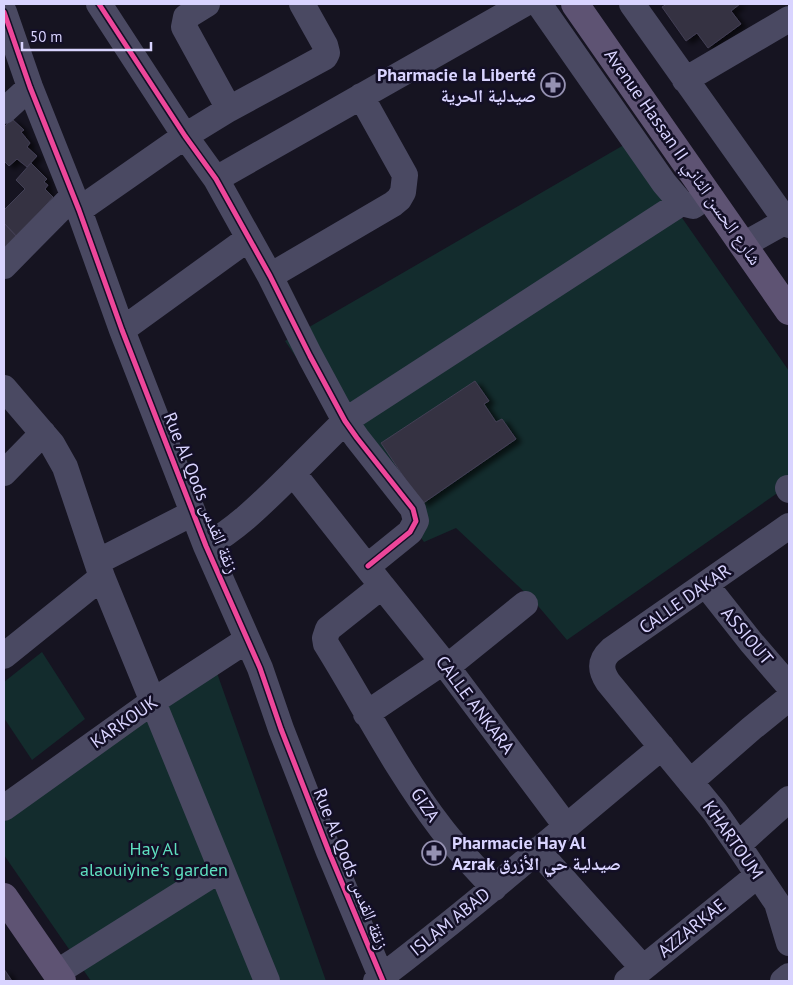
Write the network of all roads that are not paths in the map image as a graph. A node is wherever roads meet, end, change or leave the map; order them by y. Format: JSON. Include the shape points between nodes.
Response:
{"nodes":[{"id":1,"x":98,"y":4,"type":"edge"},
{"id":2,"x":207,"y":4,"type":"edge"},
{"id":3,"x":302,"y":4,"type":"edge"},
{"id":4,"x":524,"y":4,"type":"edge"},
{"id":5,"x":539,"y":4,"type":"edge"},
{"id":6,"x":575,"y":4,"type":"edge"},
{"id":7,"x":632,"y":4,"type":"edge"},
{"id":8,"x":4,"y":12,"type":"edge"},
{"id":9,"x":789,"y":19,"type":"edge"},
{"id":10,"x":685,"y":80,"type":"junction"},
{"id":11,"x":30,"y":87,"type":"junction"},
{"id":12,"x":361,"y":96,"type":"junction"},
{"id":13,"x":229,"y":109,"type":"junction"},
{"id":14,"x":4,"y":111,"type":"edge"},
{"id":15,"x":186,"y":136,"type":"junction"},
{"id":16,"x":216,"y":179,"type":"junction"},
{"id":17,"x":710,"y":196,"type":"junction"},
{"id":18,"x":76,"y":203,"type":"junction"},
{"id":19,"x":681,"y":203,"type":"junction"},
{"id":20,"x":788,"y":223,"type":"edge"},
{"id":21,"x":249,"y":238,"type":"junction"},
{"id":22,"x":744,"y":245,"type":"junction"},
{"id":23,"x":4,"y":266,"type":"edge"},
{"id":24,"x":270,"y":276,"type":"junction"},
{"id":25,"x":789,"y":311,"type":"edge"},
{"id":26,"x":122,"y":330,"type":"junction"},
{"id":27,"x":6,"y":390,"type":"edge"},
{"id":28,"x":345,"y":421,"type":"junction"},
{"id":29,"x":43,"y":433,"type":"junction"},
{"id":30,"x":4,"y":473,"type":"edge"},
{"id":31,"x":293,"y":473,"type":"junction"},
{"id":32,"x":194,"y":513,"type":"junction"},
{"id":33,"x":789,"y":526,"type":"edge"},
{"id":34,"x":206,"y":546,"type":"junction"},
{"id":35,"x":99,"y":569,"type":"junction"},
{"id":36,"x":375,"y":576,"type":"junction"},
{"id":37,"x":706,"y":585,"type":"junction"},
{"id":38,"x":526,"y":604,"type":"dead end"},
{"id":39,"x":247,"y":640,"type":"junction"},
{"id":40,"x":4,"y":656,"type":"edge"},
{"id":41,"x":445,"y":664,"type":"junction"},
{"id":42,"x":608,"y":682,"type":"joint"},
{"id":43,"x":789,"y":686,"type":"edge"},
{"id":44,"x":789,"y":698,"type":"edge"},
{"id":45,"x":152,"y":702,"type":"junction"},
{"id":46,"x":366,"y":714,"type":"junction"},
{"id":47,"x":662,"y":747,"type":"junction"},
{"id":48,"x":690,"y":782,"type":"junction"},
{"id":49,"x":789,"y":800,"type":"edge"},
{"id":50,"x":4,"y":808,"type":"edge"},
{"id":51,"x":566,"y":826,"type":"junction"},
{"id":52,"x":738,"y":845,"type":"junction"},
{"id":53,"x":537,"y":850,"type":"junction"},
{"id":54,"x":221,"y":870,"type":"junction"},
{"id":55,"x":758,"y":875,"type":"junction"},
{"id":56,"x":494,"y":888,"type":"junction"},
{"id":57,"x":4,"y":897,"type":"edge"},
{"id":58,"x":783,"y":899,"type":"edge"},
{"id":59,"x":789,"y":942,"type":"edge"},
{"id":60,"x":635,"y":975,"type":"edge"},
{"id":61,"x":789,"y":976,"type":"edge"},
{"id":62,"x":59,"y":977,"type":"edge"},
{"id":63,"x":380,"y":980,"type":"edge"},
{"id":64,"x":267,"y":981,"type":"edge"},
{"id":65,"x":783,"y":981,"type":"edge"}],
"edges":[{"from":1,"to":15,"type":"street"},
{"from":2,"to":13,"type":"street","via":[[186,16],[184,27]]},
{"from":3,"to":13,"type":"street","via":[[327,53],[320,60]]},
{"from":4,"to":12,"type":"street"},
{"from":5,"to":19,"type":"street"},
{"from":6,"to":17,"type":"main road","name":"Avenue Hassan II شارع الحسن الثاني"},
{"from":7,"to":10,"type":"street"},
{"from":8,"to":11,"type":"street","name":"Rue Al Qods زنقة القدس"},
{"from":9,"to":10,"type":"street"},
{"from":10,"to":20,"type":"street"},
{"from":11,"to":14,"type":"street"},
{"from":11,"to":18,"type":"street","name":"Rue Al Qods زنقة القدس"},
{"from":12,"to":16,"type":"street"},
{"from":12,"to":24,"type":"street","via":[[406,175],[403,192],[393,204]]},
{"from":13,"to":15,"type":"street"},
{"from":15,"to":16,"type":"street"},
{"from":15,"to":18,"type":"street"},
{"from":16,"to":21,"type":"street"},
{"from":17,"to":19,"type":"street","via":[[693,206]]},
{"from":17,"to":22,"type":"main road","name":"Avenue Hassan II شارع الحسن الثاني"},
{"from":18,"to":23,"type":"street"},
{"from":18,"to":26,"type":"street","name":"Rue Al Qods زنقة القدس"},
{"from":19,"to":28,"type":"street"},
{"from":20,"to":22,"type":"street"},
{"from":21,"to":24,"type":"street"},
{"from":21,"to":26,"type":"street"},
{"from":22,"to":25,"type":"main road","name":"Avenue Hassan II شارع الحسن الثاني"},
{"from":24,"to":28,"type":"street"},
{"from":26,"to":32,"type":"street","name":"Rue Al Qods زنقة القدس"},
{"from":27,"to":29,"type":"street"},
{"from":28,"to":31,"type":"street"},
{"from":28,"to":36,"type":"street","via":[[416,515],[410,532]]},
{"from":29,"to":30,"type":"street"},
{"from":29,"to":35,"type":"street","via":[[65,468]]},
{"from":31,"to":34,"type":"street","via":[[248,517]]},
{"from":31,"to":36,"type":"street","name":"CALLE ANKARA"},
{"from":32,"to":34,"type":"street","name":"Rue Al Qods زنقة القدس"},
{"from":32,"to":35,"type":"street"},
{"from":33,"to":37,"type":"street","name":"CALLE DAKAR"},
{"from":34,"to":39,"type":"street","name":"Rue Al Qods زنقة القدس"},
{"from":35,"to":40,"type":"street"},
{"from":35,"to":45,"type":"street"},
{"from":36,"to":41,"type":"street","name":"CALLE ANKARA"},
{"from":36,"to":46,"type":"street","name":"GIZA","via":[[328,628],[324,638]]},
{"from":37,"to":42,"type":"street","name":"CALLE DAKAR","via":[[606,655],[602,670]]},
{"from":37,"to":43,"type":"street","name":"ASSIOUT"},
{"from":38,"to":41,"type":"street"},
{"from":39,"to":45,"type":"street","name":"KARKOUK"},
{"from":39,"to":63,"type":"street","name":"Rue Al Qods زنقة القدس"},
{"from":41,"to":46,"type":"street"},
{"from":41,"to":51,"type":"street","name":"CALLE ANKARA"},
{"from":42,"to":47,"type":"street","name":"KHARTOUM"},
{"from":44,"to":48,"type":"street"},
{"from":45,"to":50,"type":"street","name":"KARKOUK"},
{"from":45,"to":54,"type":"street"},
{"from":46,"to":56,"type":"street","name":"GIZA","via":[[441,829]]},
{"from":47,"to":48,"type":"street","name":"KHARTOUM"},
{"from":47,"to":51,"type":"street","name":"ISLAM ABAD"},
{"from":48,"to":52,"type":"street","name":"KHARTOUM"},
{"from":49,"to":52,"type":"street"},
{"from":51,"to":53,"type":"street","name":"ISLAM ABAD"},
{"from":52,"to":55,"type":"street","name":"KHARTOUM"},
{"from":53,"to":56,"type":"street","name":"ISLAM ABAD"},
{"from":53,"to":60,"type":"street"},
{"from":54,"to":62,"type":"street"},
{"from":54,"to":64,"type":"street"},
{"from":55,"to":58,"type":"street","name":"KHARTOUM"},
{"from":55,"to":60,"type":"street","name":"AZZARKAE"},
{"from":56,"to":63,"type":"street","name":"ISLAM ABAD"},
{"from":57,"to":62,"type":"main road"},
{"from":58,"to":59,"type":"street","name":"KHARTOUM"},
{"from":61,"to":65,"type":"street"}]}
